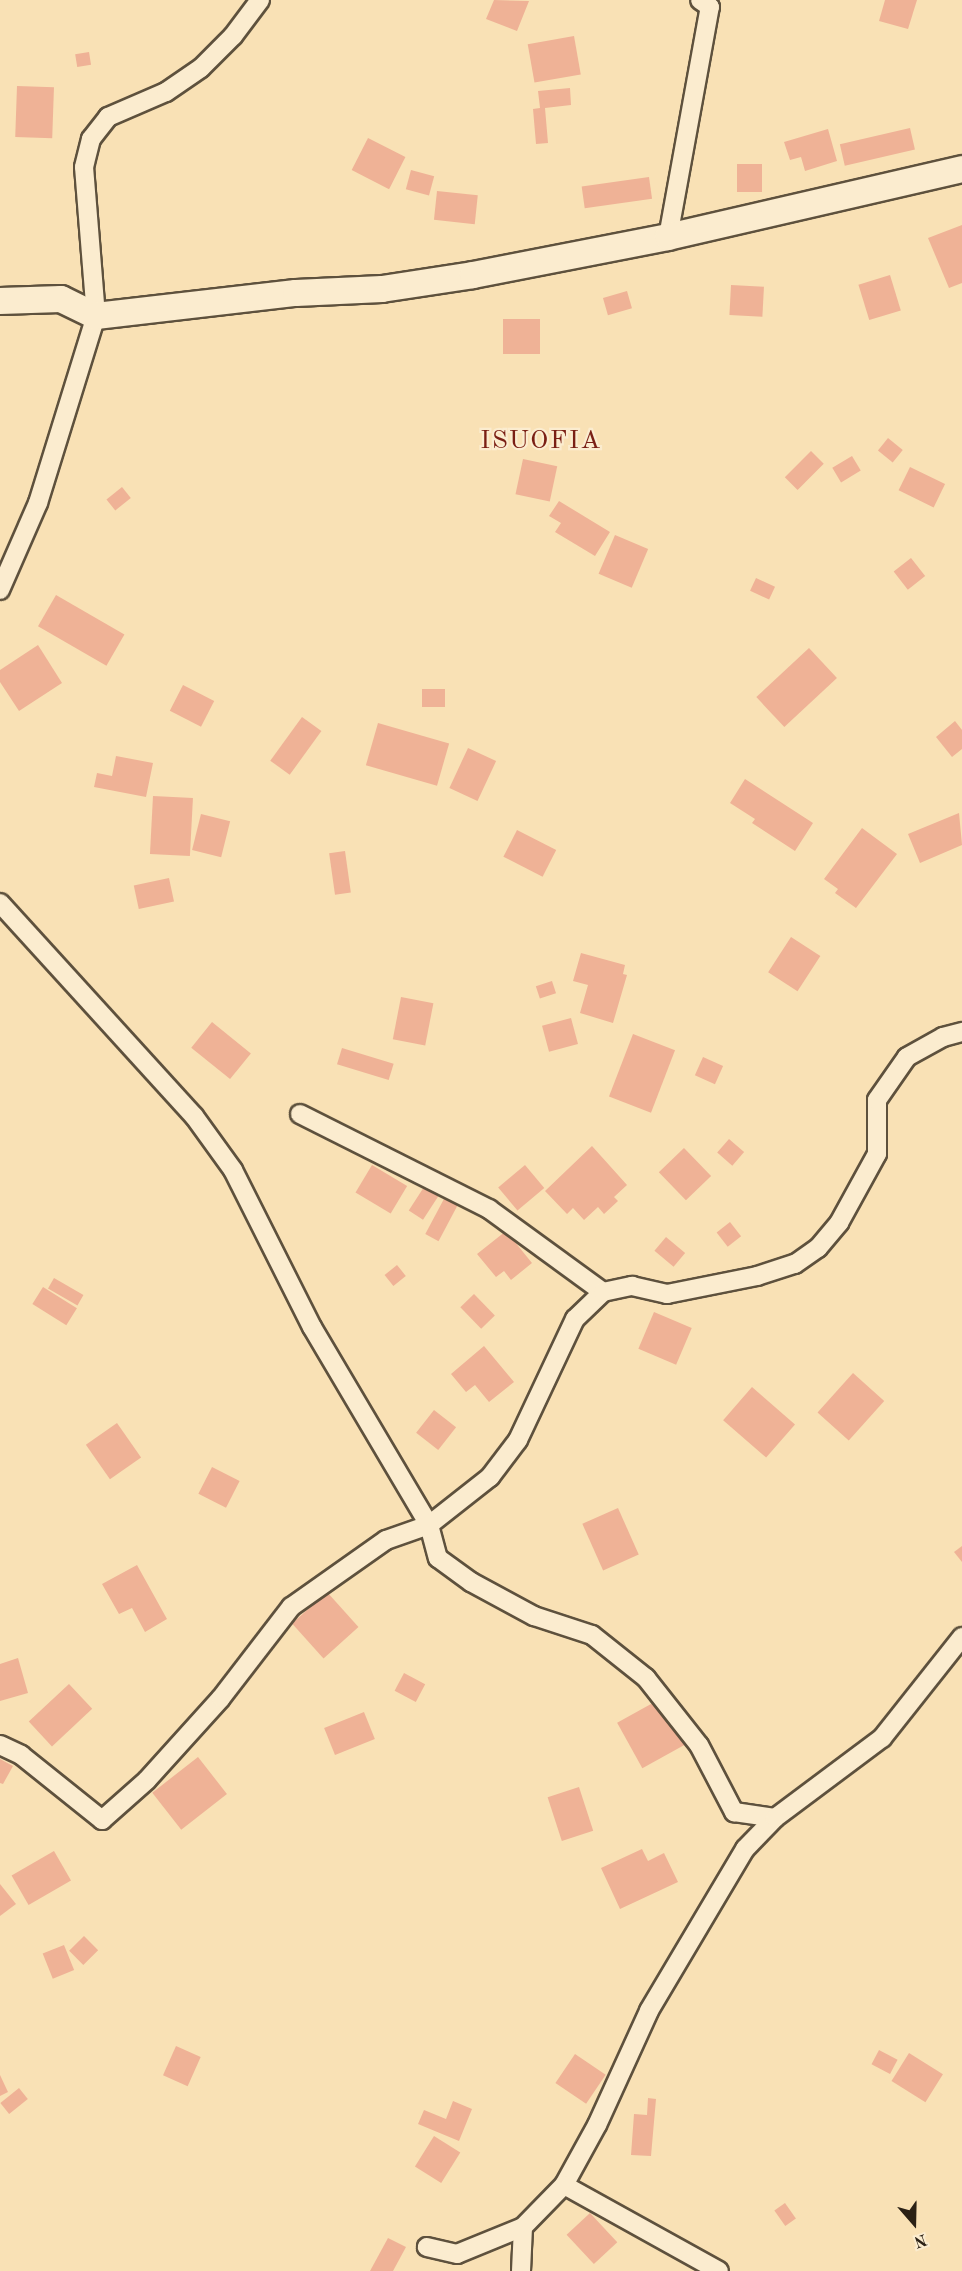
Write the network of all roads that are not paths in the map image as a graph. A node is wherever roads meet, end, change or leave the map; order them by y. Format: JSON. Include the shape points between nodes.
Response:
{"nodes":[{"id":1,"x":260,"y":0,"type":"edge"},
{"id":2,"x":700,"y":0,"type":"edge"},
{"id":3,"x":962,"y":169,"type":"edge"},
{"id":4,"x":668,"y":237,"type":"junction"},
{"id":5,"x":0,"y":301,"type":"edge"},
{"id":6,"x":96,"y":316,"type":"junction"},
{"id":7,"x":0,"y":590,"type":"edge"},
{"id":8,"x":0,"y":903,"type":"edge"},
{"id":9,"x":962,"y":1032,"type":"edge"},
{"id":10,"x":300,"y":1114,"type":"dead end"},
{"id":11,"x":603,"y":1292,"type":"junction"},
{"id":12,"x":429,"y":1525,"type":"junction"},
{"id":13,"x":962,"y":1638,"type":"edge"},
{"id":14,"x":0,"y":1745,"type":"edge"},
{"id":15,"x":775,"y":1818,"type":"junction"},
{"id":16,"x":564,"y":2185,"type":"junction"},
{"id":17,"x":523,"y":2226,"type":"junction"},
{"id":18,"x":427,"y":2247,"type":"dead end"},
{"id":19,"x":520,"y":2271,"type":"edge"},
{"id":20,"x":719,"y":2271,"type":"edge"}],
"edges":[{"from":1,"to":6,"type":"street","via":[[233,36],[201,68],[166,92],[108,117],[91,139],[84,167]]},
{"from":2,"to":4,"type":"street","via":[[710,7]]},
{"from":3,"to":4,"type":"main road"},
{"from":4,"to":6,"type":"main road","via":[[473,276],[382,289],[296,293]]},
{"from":5,"to":6,"type":"main road","via":[[60,299]]},
{"from":6,"to":7,"type":"street","via":[[39,503]]},
{"from":8,"to":12,"type":"street","via":[[194,1116],[233,1170],[312,1327]]},
{"from":9,"to":11,"type":"street","via":[[943,1037],[907,1057],[877,1100],[877,1154],[838,1223],[818,1248],[795,1264],[757,1276],[667,1294],[632,1286]]},
{"from":10,"to":11,"type":"street","via":[[489,1209]]},
{"from":11,"to":12,"type":"street","via":[[575,1319],[518,1440],[490,1477]]},
{"from":12,"to":14,"type":"street","via":[[386,1540],[291,1607],[221,1698],[147,1780],[102,1820],[21,1755]]},
{"from":12,"to":15,"type":"street","via":[[438,1558],[471,1582],[534,1616],[591,1635],[646,1678],[699,1744],[734,1812]]},
{"from":13,"to":15,"type":"street","via":[[882,1738]]},
{"from":15,"to":16,"type":"street","via":[[745,1850],[655,2001]]},
{"from":16,"to":17,"type":"street"},
{"from":16,"to":20,"type":"street"},
{"from":17,"to":18,"type":"street","via":[[457,2254]]},
{"from":17,"to":19,"type":"street"}]}
